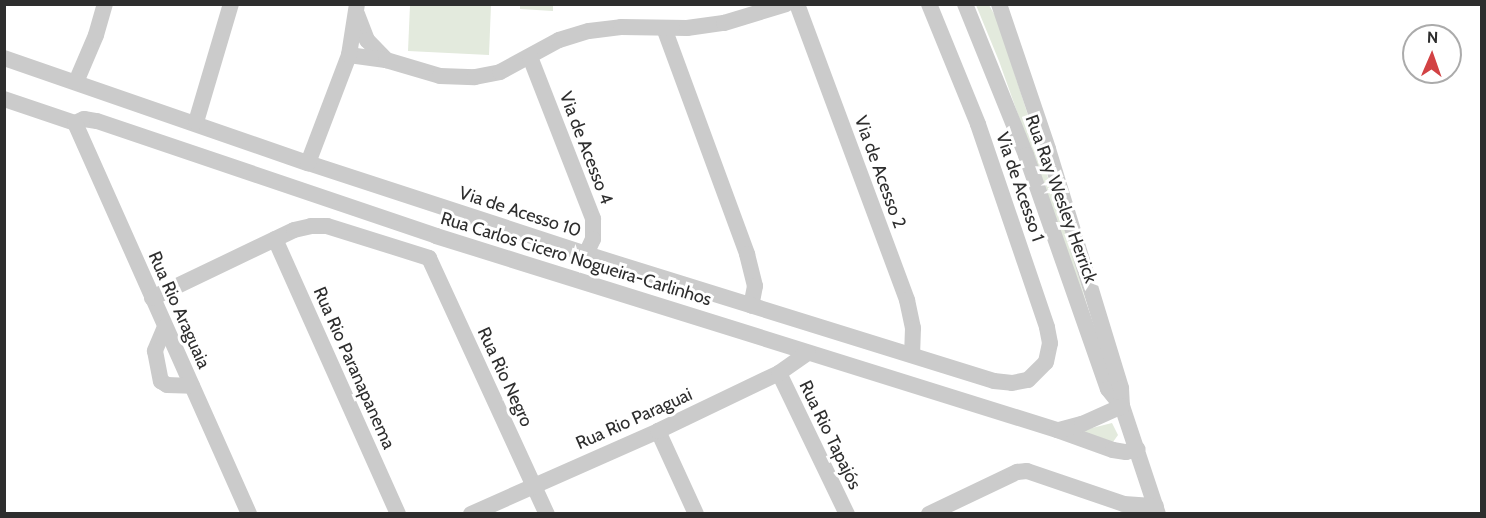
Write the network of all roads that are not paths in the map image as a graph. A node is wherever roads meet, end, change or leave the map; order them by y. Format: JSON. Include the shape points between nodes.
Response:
{"nodes":[{"id":1,"x":105,"y":4,"type":"edge"},
{"id":2,"x":231,"y":4,"type":"edge"},
{"id":3,"x":786,"y":4,"type":"edge"},
{"id":4,"x":797,"y":4,"type":"edge"},
{"id":5,"x":928,"y":4,"type":"edge"},
{"id":6,"x":965,"y":4,"type":"edge"},
{"id":7,"x":999,"y":4,"type":"edge"},
{"id":8,"x":356,"y":8,"type":"edge"},
{"id":9,"x":664,"y":28,"type":"junction"},
{"id":10,"x":349,"y":55,"type":"junction"},
{"id":11,"x":530,"y":57,"type":"junction"},
{"id":12,"x":4,"y":58,"type":"edge"},
{"id":13,"x":386,"y":60,"type":"junction"},
{"id":14,"x":76,"y":82,"type":"junction"},
{"id":15,"x":4,"y":99,"type":"edge"},
{"id":16,"x":196,"y":122,"type":"junction"},
{"id":17,"x":75,"y":123,"type":"junction"},
{"id":18,"x":308,"y":163,"type":"junction"},
{"id":19,"x":436,"y":236,"type":"junction"},
{"id":20,"x":275,"y":239,"type":"junction"},
{"id":21,"x":586,"y":254,"type":"junction"},
{"id":22,"x":429,"y":258,"type":"junction"},
{"id":23,"x":152,"y":298,"type":"junction"},
{"id":24,"x":751,"y":306,"type":"junction"},
{"id":25,"x":165,"y":327,"type":"junction"},
{"id":26,"x":808,"y":353,"type":"junction"},
{"id":27,"x":912,"y":355,"type":"junction"},
{"id":28,"x":779,"y":373,"type":"junction"},
{"id":29,"x":1028,"y":380,"type":"joint"},
{"id":30,"x":192,"y":386,"type":"junction"},
{"id":31,"x":1122,"y":406,"type":"junction"},
{"id":32,"x":1058,"y":430,"type":"junction"},
{"id":33,"x":658,"y":431,"type":"junction"},
{"id":34,"x":1138,"y":449,"type":"junction"},
{"id":35,"x":534,"y":485,"type":"junction"},
{"id":36,"x":1157,"y":510,"type":"edge"},
{"id":37,"x":249,"y":513,"type":"edge"},
{"id":38,"x":398,"y":513,"type":"edge"},
{"id":39,"x":471,"y":513,"type":"edge"},
{"id":40,"x":547,"y":513,"type":"edge"},
{"id":41,"x":696,"y":513,"type":"edge"},
{"id":42,"x":847,"y":513,"type":"edge"},
{"id":43,"x":929,"y":513,"type":"edge"}],
"edges":[{"from":1,"to":14,"type":"street"},
{"from":2,"to":16,"type":"street"},
{"from":3,"to":9,"type":"street","via":[[724,23]]},
{"from":4,"to":27,"type":"street","name":"Via de Acesso 2","via":[[907,300],[913,328]]},
{"from":5,"to":29,"type":"street","name":"Via de Acesso 1","via":[[978,124],[1047,327],[1050,343],[1046,362]]},
{"from":6,"to":31,"type":"street","name":"Rua Ray Wesley Herrick","via":[[1026,155],[1108,389]]},
{"from":7,"to":31,"type":"street","name":"Rua Ray Wesley Herrick","via":[[1048,149],[1120,388]]},
{"from":8,"to":10,"type":"street"},
{"from":8,"to":13,"type":"street","via":[[367,40]]},
{"from":9,"to":11,"type":"street","via":[[589,31],[559,40]]},
{"from":9,"to":24,"type":"street","via":[[747,254],[755,286]]},
{"from":10,"to":13,"type":"street"},
{"from":10,"to":18,"type":"street"},
{"from":11,"to":13,"type":"street","via":[[500,72],[475,77],[440,76]]},
{"from":11,"to":21,"type":"street","name":"Via de Acesso 4","via":[[593,219],[593,239]]},
{"from":12,"to":14,"type":"street","name":"Via de Acesso 10"},
{"from":14,"to":16,"type":"street","name":"Via de Acesso 10"},
{"from":15,"to":17,"type":"street","name":"Rua Carlos Cicero Nogueira-Carlinhos"},
{"from":16,"to":18,"type":"street","name":"Via de Acesso 10"},
{"from":17,"to":19,"type":"street","name":"Rua Carlos Cicero Nogueira-Carlinhos","via":[[84,119],[97,122]]},
{"from":17,"to":23,"type":"street","name":"Rua Rio Araguaia"},
{"from":18,"to":21,"type":"street","name":"Via de Acesso 10"},
{"from":19,"to":22,"type":"street"},
{"from":19,"to":26,"type":"street","name":"Rua Carlos Cicero Nogueira-Carlinhos"},
{"from":20,"to":22,"type":"street","via":[[311,225],[327,226]]},
{"from":20,"to":23,"type":"street"},
{"from":20,"to":38,"type":"street","name":"Rua Rio Paranapanema"},
{"from":21,"to":24,"type":"street","name":"Via de Acesso 10"},
{"from":22,"to":35,"type":"street","name":"Rua Rio Negro"},
{"from":23,"to":25,"type":"street","name":"Rua Rio Araguaia"},
{"from":24,"to":27,"type":"street","name":"Via de Acesso 10"},
{"from":25,"to":30,"type":"street","name":"Rua Rio Araguaia"},
{"from":25,"to":30,"type":"street","via":[[155,351],[161,381]]},
{"from":26,"to":28,"type":"street","name":"Rua Rio Paraguai"},
{"from":26,"to":32,"type":"street","name":"Rua Carlos Cicero Nogueira-Carlinhos"},
{"from":27,"to":29,"type":"street","name":"Via de Acesso 10","via":[[994,381]]},
{"from":28,"to":33,"type":"street","name":"Rua Rio Paraguai"},
{"from":28,"to":42,"type":"street","name":"Rua Rio Tapajós"},
{"from":30,"to":37,"type":"street","name":"Rua Rio Araguaia"},
{"from":31,"to":32,"type":"street","via":[[1083,424]]},
{"from":31,"to":34,"type":"street","name":"Rua Ray Wesley Herrick"},
{"from":32,"to":34,"type":"street","name":"Rua Carlos Cicero Nogueira-Carlinhos","via":[[1113,450],[1126,453]]},
{"from":33,"to":35,"type":"street","name":"Rua Rio Paraguai"},
{"from":33,"to":41,"type":"street"},
{"from":34,"to":36,"type":"street","name":"Rua Ray Wesley Herrick"},
{"from":35,"to":39,"type":"street","name":"Rua Rio Paraguai"},
{"from":35,"to":40,"type":"street","name":"Rua Rio Negro"},
{"from":36,"to":43,"type":"street","via":[[1124,504],[1027,471],[1017,472]]}]}
